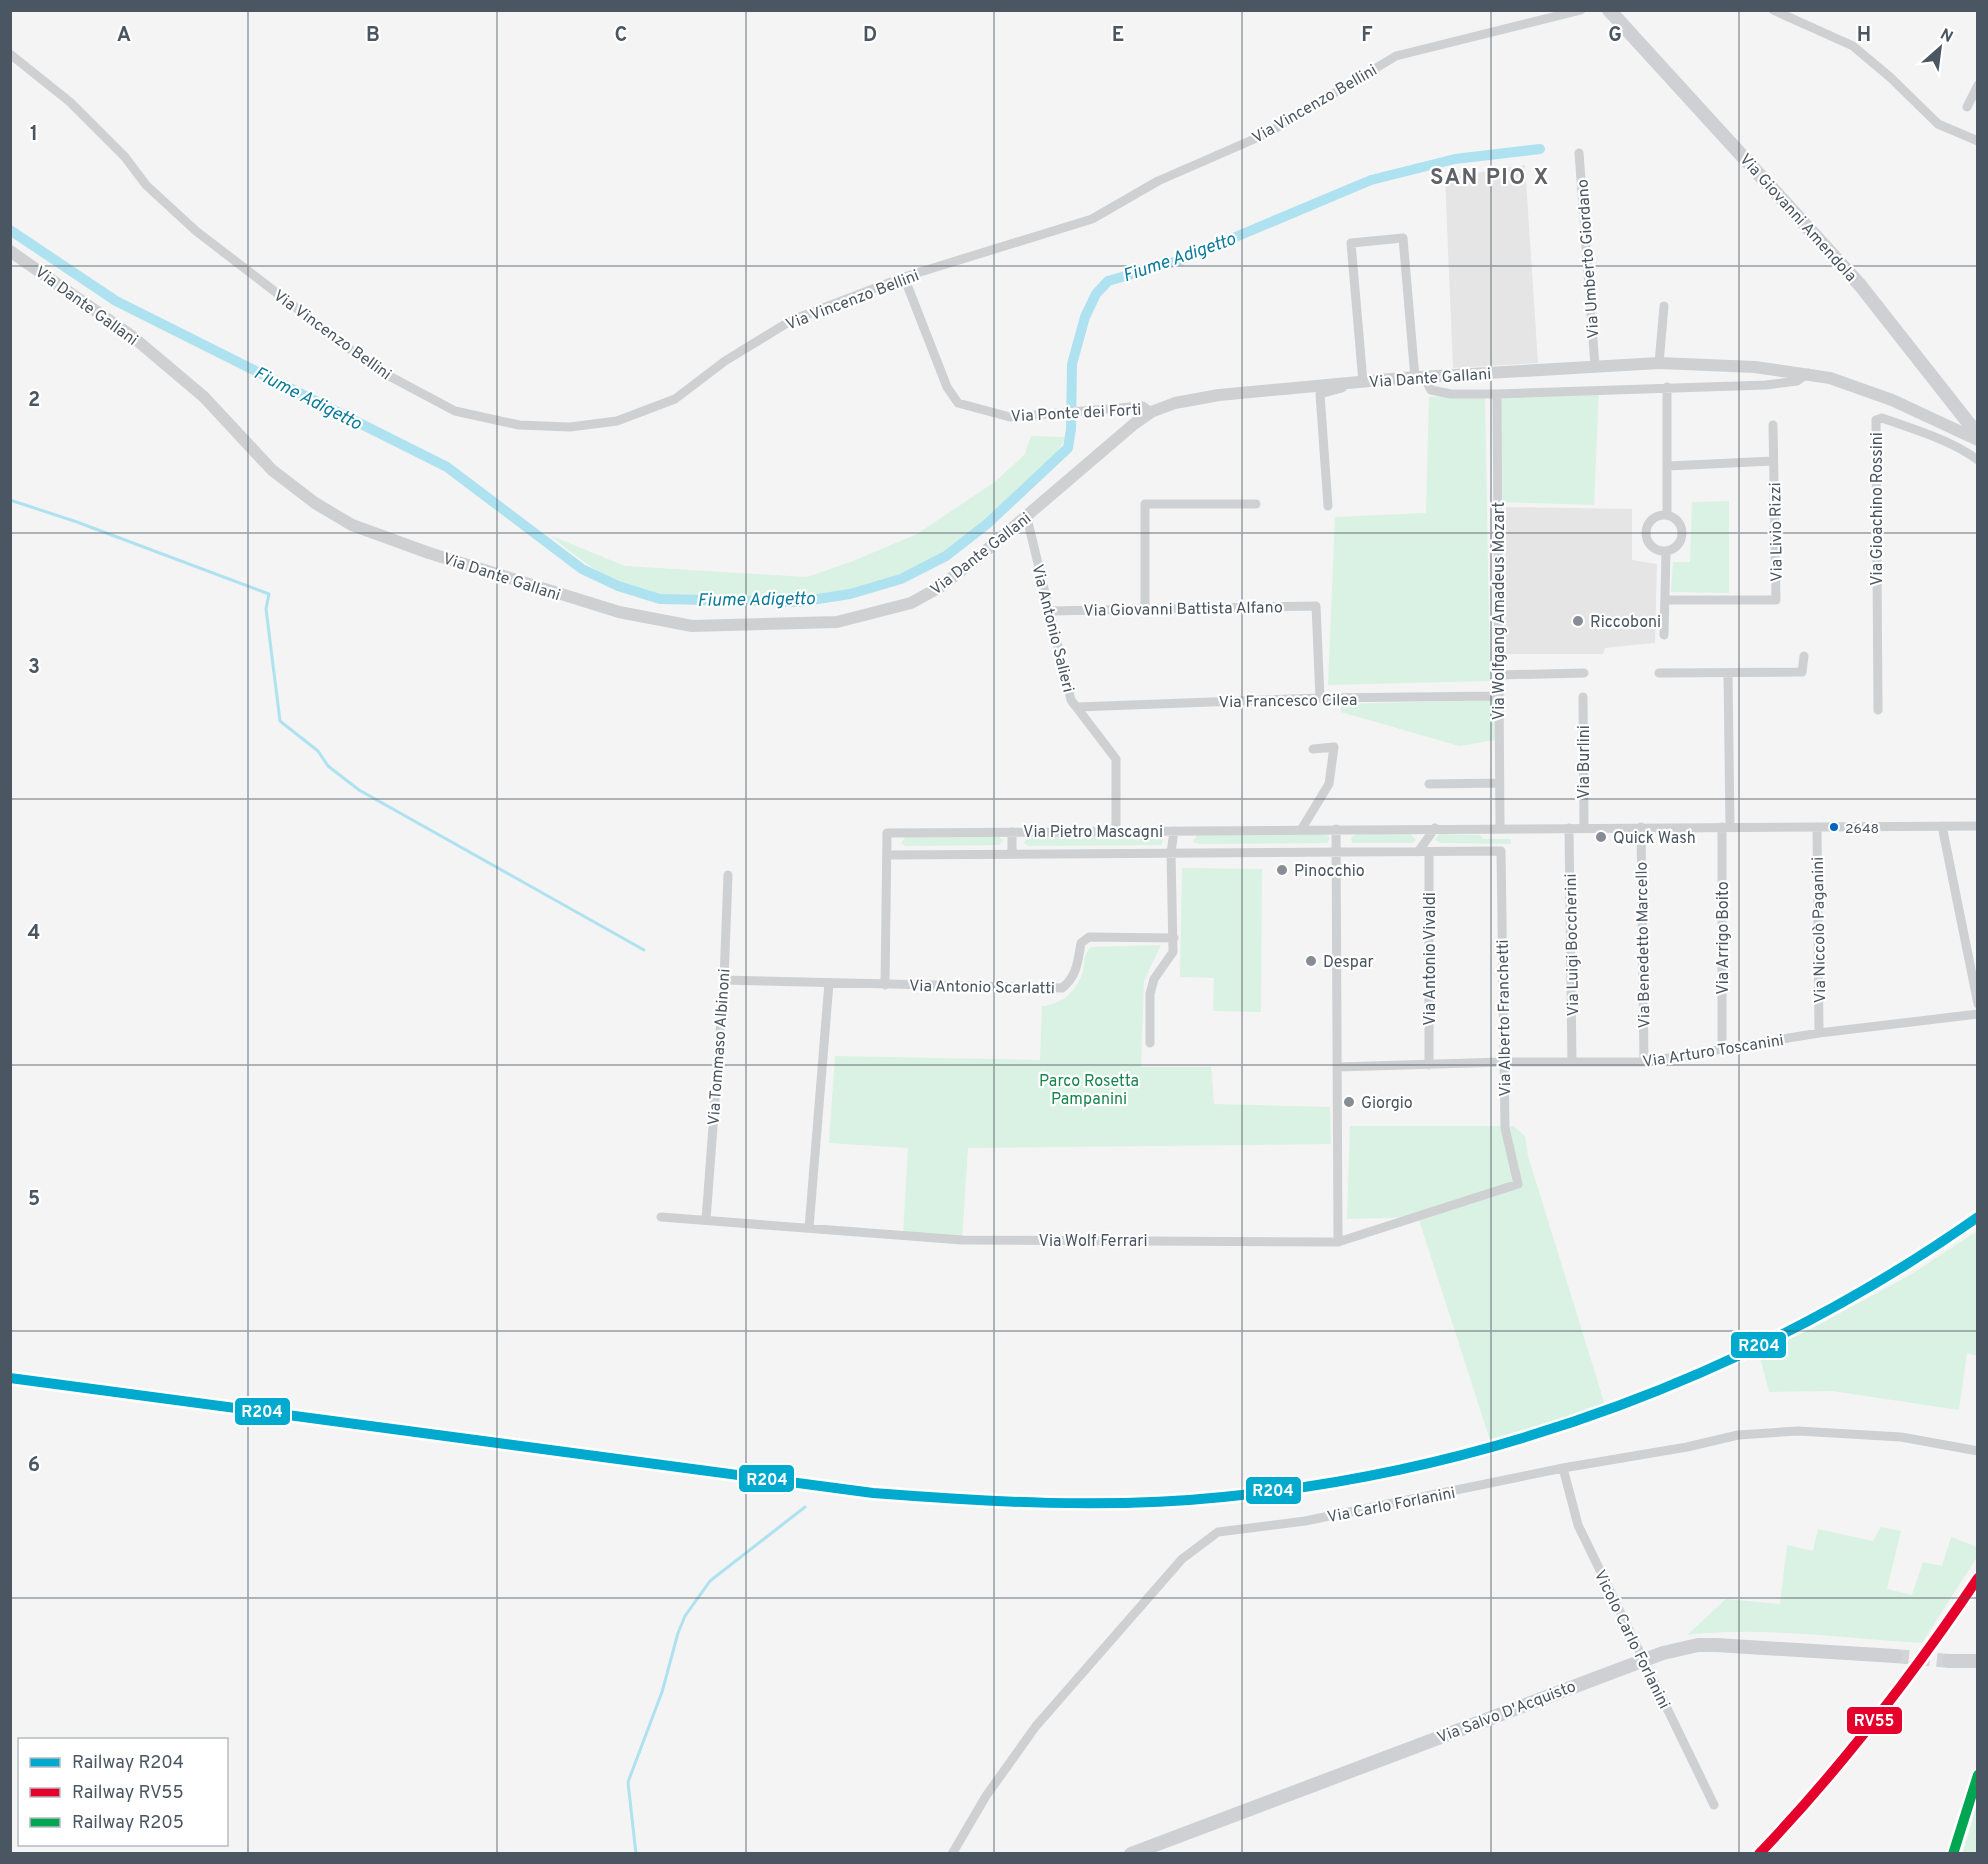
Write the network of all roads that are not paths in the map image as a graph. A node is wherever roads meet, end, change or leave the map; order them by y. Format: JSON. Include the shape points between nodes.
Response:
{"nodes":[{"id":1,"x":1581,"y":10,"type":"edge"},
{"id":2,"x":1609,"y":10,"type":"edge"},
{"id":3,"x":1773,"y":10,"type":"edge"},
{"id":4,"x":10,"y":54,"type":"edge"},
{"id":5,"x":1977,"y":85,"type":"edge"},
{"id":6,"x":1967,"y":107,"type":"dead end"},
{"id":7,"x":1977,"y":141,"type":"edge"},
{"id":8,"x":1579,"y":153,"type":"dead end"},
{"id":9,"x":10,"y":250,"type":"edge"},
{"id":10,"x":904,"y":277,"type":"junction"},
{"id":11,"x":1664,"y":306,"type":"dead end"},
{"id":12,"x":1659,"y":363,"type":"junction"},
{"id":13,"x":1595,"y":366,"type":"junction"},
{"id":14,"x":1808,"y":373,"type":"junction"},
{"id":15,"x":1420,"y":377,"type":"junction"},
{"id":16,"x":1363,"y":382,"type":"junction"},
{"id":17,"x":1667,"y":387,"type":"junction"},
{"id":18,"x":1497,"y":394,"type":"junction"},
{"id":19,"x":1151,"y":412,"type":"junction"},
{"id":20,"x":1773,"y":425,"type":"dead end"},
{"id":21,"x":1977,"y":435,"type":"edge"},
{"id":22,"x":1977,"y":440,"type":"edge"},
{"id":23,"x":1977,"y":460,"type":"edge"},
{"id":24,"x":1773,"y":461,"type":"junction"},
{"id":25,"x":1668,"y":466,"type":"junction"},
{"id":26,"x":1256,"y":504,"type":"dead end"},
{"id":27,"x":1328,"y":506,"type":"dead end"},
{"id":28,"x":1666,"y":515,"type":"junction"},
{"id":29,"x":1027,"y":518,"type":"junction"},
{"id":30,"x":1666,"y":551,"type":"junction"},
{"id":31,"x":1666,"y":600,"type":"junction"},
{"id":32,"x":1144,"y":608,"type":"junction"},
{"id":33,"x":1050,"y":611,"type":"junction"},
{"id":34,"x":1664,"y":635,"type":"dead end"},
{"id":35,"x":1804,"y":656,"type":"dead end"},
{"id":36,"x":1584,"y":673,"type":"dead end"},
{"id":37,"x":1659,"y":673,"type":"dead end"},
{"id":38,"x":1728,"y":673,"type":"junction"},
{"id":39,"x":1499,"y":675,"type":"junction"},
{"id":40,"x":1499,"y":696,"type":"junction"},
{"id":41,"x":1583,"y":697,"type":"dead end"},
{"id":42,"x":1320,"y":698,"type":"junction"},
{"id":43,"x":1077,"y":706,"type":"junction"},
{"id":44,"x":1878,"y":710,"type":"dead end"},
{"id":45,"x":1312,"y":749,"type":"dead end"},
{"id":46,"x":1499,"y":783,"type":"junction"},
{"id":47,"x":1428,"y":784,"type":"dead end"},
{"id":48,"x":1942,"y":826,"type":"junction"},
{"id":49,"x":1977,"y":826,"type":"edge"},
{"id":50,"x":1641,"y":827,"type":"junction"},
{"id":51,"x":1726,"y":827,"type":"junction"},
{"id":52,"x":1817,"y":827,"type":"junction"},
{"id":53,"x":1435,"y":828,"type":"junction"},
{"id":54,"x":1500,"y":828,"type":"junction"},
{"id":55,"x":1569,"y":828,"type":"junction"},
{"id":56,"x":1584,"y":828,"type":"junction"},
{"id":57,"x":1336,"y":829,"type":"junction"},
{"id":58,"x":1301,"y":830,"type":"junction"},
{"id":59,"x":1116,"y":831,"type":"junction"},
{"id":60,"x":1174,"y":831,"type":"junction"},
{"id":61,"x":1012,"y":832,"type":"junction"},
{"id":62,"x":1501,"y":851,"type":"joint"},
{"id":63,"x":1336,"y":852,"type":"junction"},
{"id":64,"x":1424,"y":852,"type":"junction"},
{"id":65,"x":1172,"y":853,"type":"junction"},
{"id":66,"x":1012,"y":854,"type":"junction"},
{"id":67,"x":887,"y":855,"type":"junction"},
{"id":68,"x":728,"y":874,"type":"dead end"},
{"id":69,"x":1174,"y":938,"type":"junction"},
{"id":70,"x":724,"y":980,"type":"junction"},
{"id":71,"x":829,"y":983,"type":"junction"},
{"id":72,"x":885,"y":985,"type":"junction"},
{"id":73,"x":1977,"y":1004,"type":"edge"},
{"id":74,"x":1977,"y":1014,"type":"edge"},
{"id":75,"x":1819,"y":1034,"type":"junction"},
{"id":76,"x":1150,"y":1043,"type":"dead end"},
{"id":77,"x":1722,"y":1049,"type":"junction"},
{"id":78,"x":1503,"y":1062,"type":"junction"},
{"id":79,"x":1572,"y":1062,"type":"junction"},
{"id":80,"x":1644,"y":1062,"type":"junction"},
{"id":81,"x":1429,"y":1065,"type":"junction"},
{"id":82,"x":1338,"y":1066,"type":"junction"},
{"id":83,"x":1518,"y":1184,"type":"joint"},
{"id":84,"x":661,"y":1216,"type":"dead end"},
{"id":85,"x":706,"y":1220,"type":"junction"},
{"id":86,"x":809,"y":1228,"type":"junction"},
{"id":87,"x":1338,"y":1242,"type":"junction"},
{"id":88,"x":1977,"y":1451,"type":"edge"},
{"id":89,"x":1563,"y":1468,"type":"junction"},
{"id":90,"x":1895,"y":1656,"type":"tunnel mouth"},
{"id":91,"x":1644,"y":1658,"type":"junction"},
{"id":92,"x":1949,"y":1661,"type":"tunnel mouth"},
{"id":93,"x":1977,"y":1661,"type":"edge"},
{"id":94,"x":1714,"y":1806,"type":"dead end"},
{"id":95,"x":952,"y":1854,"type":"edge"},
{"id":96,"x":1131,"y":1854,"type":"edge"}],
"edges":[{"from":1,"to":10,"type":"street","name":"Via Vincenzo Bellini","via":[[1396,56],[1268,133],[1158,181],[1092,219]]},
{"from":2,"to":21,"type":"main road","name":"Via Giovanni Amendola","via":[[1860,285]]},
{"from":3,"to":7,"type":"street","via":[[1853,46],[1938,124]]},
{"from":4,"to":10,"type":"street","name":"Via Vincenzo Bellini","via":[[70,102],[126,157],[146,185],[205,238],[376,369],[454,411],[486,420],[570,427],[616,421],[675,399],[725,361],[792,320]]},
{"from":5,"to":6,"type":"street"},
{"from":8,"to":13,"type":"street","name":"Via Umberto Giordano"},
{"from":9,"to":29,"type":"street","name":"Via Dante Gallani","via":[[132,337],[204,398],[273,470],[352,525],[619,612],[692,626],[837,622],[872,614],[911,603],[940,587]]},
{"from":10,"to":19,"type":"street","name":"Via Ponte dei Forti","via":[[947,387],[958,403],[1010,417],[1143,406]]},
{"from":11,"to":12,"type":"street"},
{"from":12,"to":13,"type":"street","name":"Via Dante Gallani"},
{"from":12,"to":14,"type":"street","name":"Via Dante Gallani"},
{"from":13,"to":15,"type":"street","name":"Via Dante Gallani"},
{"from":14,"to":17,"type":"street","via":[[1797,381],[1766,385]]},
{"from":14,"to":22,"type":"street","name":"Via Dante Gallani","via":[[1849,383],[1892,400]]},
{"from":15,"to":16,"type":"street","name":"Via Dante Gallani"},
{"from":15,"to":16,"type":"street","via":[[1403,238],[1351,243]]},
{"from":15,"to":18,"type":"street","via":[[1431,390]]},
{"from":16,"to":19,"type":"street","name":"Via Dante Gallani","via":[[1196,398]]},
{"from":16,"to":27,"type":"street","via":[[1320,394]]},
{"from":17,"to":18,"type":"street"},
{"from":17,"to":25,"type":"street"},
{"from":18,"to":39,"type":"street","name":"Via Wolfgang Amadeus Mozart"},
{"from":19,"to":29,"type":"street","name":"Via Dante Gallani","via":[[1111,442]]},
{"from":20,"to":24,"type":"street","name":"Via Livio Rizzi"},
{"from":23,"to":44,"type":"street","name":"Via Gioachino Rossini","via":[[1900,424],[1876,420]]},
{"from":24,"to":25,"type":"street","name":"Via Livio Rizzi"},
{"from":24,"to":31,"type":"street","name":"Via Livio Rizzi","via":[[1776,600]]},
{"from":25,"to":28,"type":"street"},
{"from":26,"to":32,"type":"street","via":[[1145,504]]},
{"from":28,"to":30,"type":"street","via":[[1677,520],[1682,536],[1677,546]]},
{"from":28,"to":30,"type":"street","via":[[1655,517],[1646,533],[1654,548]]},
{"from":29,"to":33,"type":"street","name":"Via Antonio Salieri"},
{"from":30,"to":31,"type":"street"},
{"from":31,"to":34,"type":"street"},
{"from":32,"to":33,"type":"street","name":"Via Giovanni Battista Alfano"},
{"from":32,"to":42,"type":"street","name":"Via Giovanni Battista Alfano","via":[[1316,606]]},
{"from":33,"to":43,"type":"street","name":"Via Antonio Salieri","via":[[1071,700]]},
{"from":35,"to":38,"type":"street","via":[[1802,672]]},
{"from":36,"to":39,"type":"street"},
{"from":37,"to":38,"type":"street"},
{"from":38,"to":51,"type":"street","name":"Via Arrigo Boito"},
{"from":39,"to":40,"type":"street","name":"Via Wolfgang Amadeus Mozart"},
{"from":40,"to":42,"type":"street","name":"Via Francesco Cilea"},
{"from":40,"to":46,"type":"street","name":"Via Wolfgang Amadeus Mozart"},
{"from":41,"to":56,"type":"street","name":"Via Burlini"},
{"from":42,"to":43,"type":"street","name":"Via Francesco Cilea"},
{"from":43,"to":59,"type":"street","name":"Via Antonio Salieri","via":[[1116,759]]},
{"from":45,"to":58,"type":"street","via":[[1334,747],[1329,784]]},
{"from":46,"to":47,"type":"street"},
{"from":46,"to":54,"type":"street","name":"Via Wolfgang Amadeus Mozart"},
{"from":48,"to":49,"type":"street","name":"Via Pietro Mascagni"},
{"from":48,"to":52,"type":"street","name":"Via Pietro Mascagni"},
{"from":48,"to":73,"type":"street"},
{"from":50,"to":51,"type":"street","name":"Via Pietro Mascagni"},
{"from":50,"to":56,"type":"street","name":"Via Pietro Mascagni"},
{"from":50,"to":80,"type":"street","name":"Via Benedetto Marcello"},
{"from":51,"to":52,"type":"street","name":"Via Pietro Mascagni"},
{"from":51,"to":77,"type":"street","name":"Via Arrigo Boito"},
{"from":52,"to":75,"type":"street","name":"Via Niccolò Paganini"},
{"from":53,"to":54,"type":"street","name":"Via Pietro Mascagni"},
{"from":53,"to":57,"type":"street","name":"Via Pietro Mascagni"},
{"from":53,"to":64,"type":"street"},
{"from":54,"to":55,"type":"street","name":"Via Pietro Mascagni"},
{"from":55,"to":56,"type":"street","name":"Via Pietro Mascagni"},
{"from":55,"to":79,"type":"street","name":"Via Luigi Boccherini"},
{"from":57,"to":58,"type":"street","name":"Via Pietro Mascagni"},
{"from":57,"to":63,"type":"street"},
{"from":58,"to":60,"type":"street","name":"Via Pietro Mascagni"},
{"from":59,"to":60,"type":"street","name":"Via Pietro Mascagni"},
{"from":59,"to":61,"type":"street","name":"Via Pietro Mascagni"},
{"from":60,"to":65,"type":"street","name":"Via Pietro Mascagni"},
{"from":61,"to":66,"type":"street","name":"Via Pietro Mascagni"},
{"from":61,"to":67,"type":"street","name":"Via Pietro Mascagni","via":[[887,833]]},
{"from":62,"to":64,"type":"street","name":"Via Pietro Mascagni"},
{"from":62,"to":78,"type":"street","name":"Via Alberto Franchetti"},
{"from":63,"to":64,"type":"street","name":"Via Pietro Mascagni"},
{"from":63,"to":65,"type":"street","name":"Via Pietro Mascagni"},
{"from":63,"to":82,"type":"street"},
{"from":64,"to":81,"type":"street","name":"Via Antonio Vivaldi"},
{"from":65,"to":66,"type":"street","name":"Via Pietro Mascagni"},
{"from":65,"to":69,"type":"street","name":"Via Pietro Mascagni"},
{"from":66,"to":67,"type":"street","name":"Via Pietro Mascagni"},
{"from":67,"to":72,"type":"street"},
{"from":68,"to":70,"type":"street","name":"Via Tommaso Albinoni"},
{"from":69,"to":72,"type":"street","name":"Via Antonio Scarlatti","via":[[1089,937],[1081,943],[1077,969],[1062,988]]},
{"from":69,"to":76,"type":"street","name":"Via Pietro Mascagni","via":[[1173,952],[1154,979],[1150,994]]},
{"from":70,"to":71,"type":"street","name":"Via Antonio Scarlatti"},
{"from":70,"to":85,"type":"street","name":"Via Tommaso Albinoni"},
{"from":71,"to":72,"type":"street","name":"Via Antonio Scarlatti"},
{"from":71,"to":86,"type":"street"},
{"from":74,"to":75,"type":"street","name":"Via Arturo Toscanini"},
{"from":75,"to":77,"type":"street","name":"Via Arturo Toscanini"},
{"from":77,"to":80,"type":"street","name":"Via Arturo Toscanini"},
{"from":78,"to":79,"type":"street","name":"Via Arturo Toscanini"},
{"from":78,"to":81,"type":"street","name":"Via Arturo Toscanini"},
{"from":78,"to":83,"type":"street","name":"Via Alberto Franchetti","via":[[1505,1128]]},
{"from":79,"to":80,"type":"street","name":"Via Arturo Toscanini"},
{"from":81,"to":82,"type":"street","name":"Via Arturo Toscanini"},
{"from":82,"to":87,"type":"street"},
{"from":83,"to":87,"type":"street","name":"Via Wolf Ferrari"},
{"from":84,"to":85,"type":"street","name":"Via Wolf Ferrari"},
{"from":85,"to":86,"type":"street","name":"Via Wolf Ferrari"},
{"from":86,"to":87,"type":"street","name":"Via Wolf Ferrari","via":[[962,1240]]},
{"from":88,"to":89,"type":"street","name":"Via Carlo Forlanini","via":[[1901,1437],[1798,1431],[1738,1435]]},
{"from":89,"to":91,"type":"street","name":"Vicolo Carlo Forlanini","via":[[1578,1526]]},
{"from":89,"to":95,"type":"street","name":"Via Carlo Forlanini","via":[[1305,1521],[1228,1530],[1209,1537],[1182,1559],[1036,1726],[986,1796]]},
{"from":90,"to":91,"type":"main road","name":"Via Salvo D'Acquisto","via":[[1707,1645]]},
{"from":91,"to":94,"type":"street","name":"Vicolo Carlo Forlanini"},
{"from":91,"to":96,"type":"main road","name":"Via Salvo D'Acquisto"},
{"from":92,"to":93,"type":"main road"}]}
